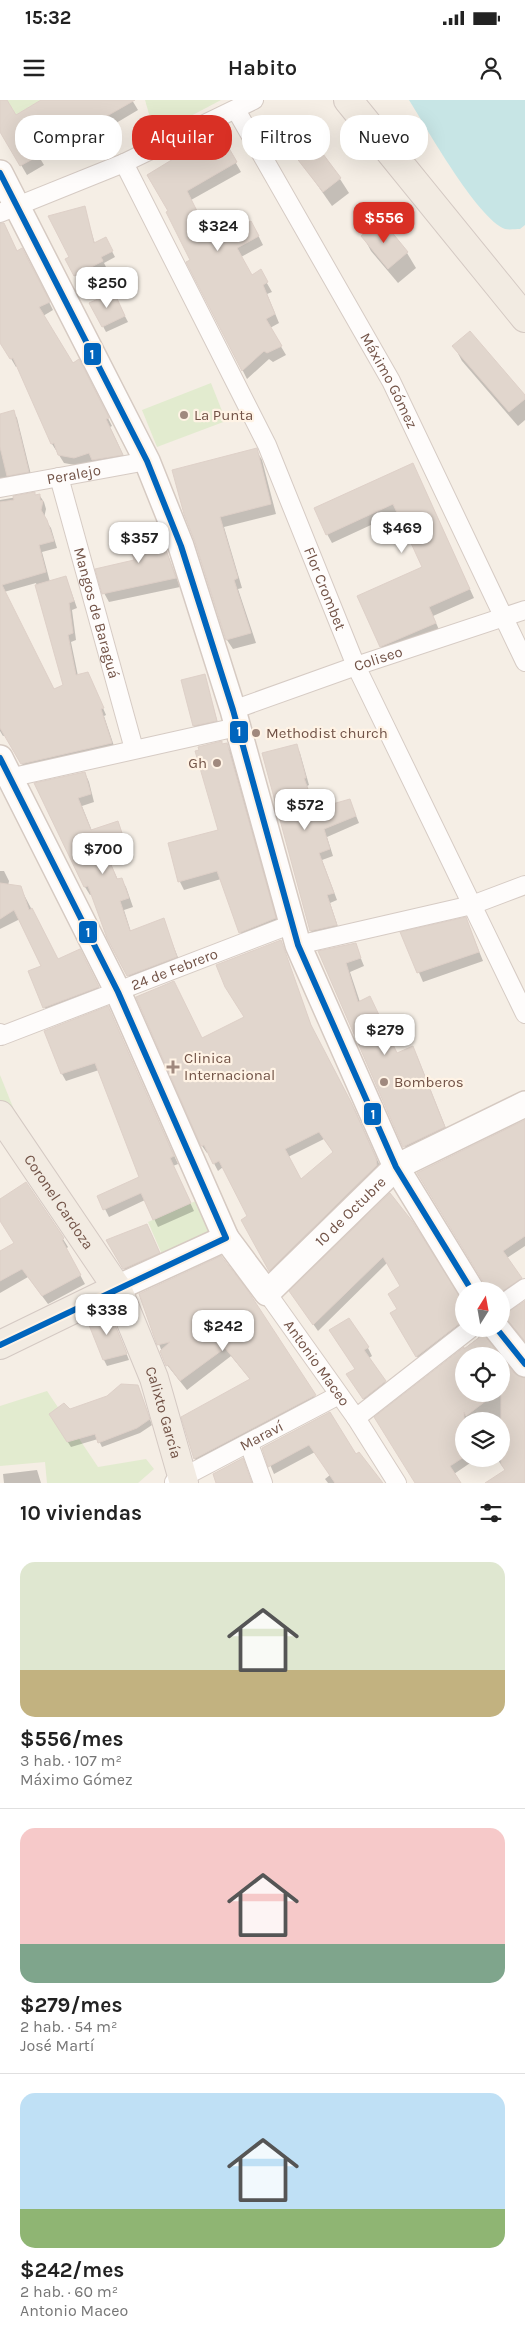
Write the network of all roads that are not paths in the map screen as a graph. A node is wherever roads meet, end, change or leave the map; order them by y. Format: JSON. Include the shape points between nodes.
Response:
{"nodes":[{"id":1,"x":254,"y":100,"type":"edge"},
{"id":2,"x":348,"y":100,"type":"edge"},
{"id":3,"x":236,"y":110,"type":"junction"},
{"id":4,"x":124,"y":163,"type":"junction"},
{"id":5,"x":0,"y":173,"type":"edge"},
{"id":6,"x":9,"y":210,"type":"edge"},
{"id":7,"x":525,"y":318,"type":"edge"},
{"id":8,"x":148,"y":461,"type":"junction"},
{"id":9,"x":59,"y":477,"type":"junction"},
{"id":10,"x":0,"y":488,"type":"edge"},
{"id":11,"x":525,"y":610,"type":"edge"},
{"id":12,"x":503,"y":618,"type":"junction"},
{"id":13,"x":525,"y":662,"type":"edge"},
{"id":14,"x":356,"y":666,"type":"junction"},
{"id":15,"x":235,"y":719,"type":"junction"},
{"id":16,"x":134,"y":749,"type":"junction"},
{"id":17,"x":4,"y":768,"type":"edge"},
{"id":18,"x":525,"y":885,"type":"edge"},
{"id":19,"x":472,"y":905,"type":"junction"},
{"id":20,"x":295,"y":935,"type":"junction"},
{"id":21,"x":118,"y":992,"type":"junction"},
{"id":22,"x":525,"y":1014,"type":"edge"},
{"id":23,"x":1,"y":1034,"type":"edge"},
{"id":24,"x":525,"y":1104,"type":"edge"},
{"id":25,"x":0,"y":1115,"type":"edge"},
{"id":26,"x":396,"y":1167,"type":"junction"},
{"id":27,"x":226,"y":1238,"type":"junction"},
{"id":28,"x":466,"y":1282,"type":"edge"},
{"id":29,"x":117,"y":1288,"type":"junction"},
{"id":30,"x":525,"y":1288,"type":"edge"},
{"id":31,"x":267,"y":1293,"type":"junction"},
{"id":32,"x":510,"y":1299,"type":"edge"},
{"id":33,"x":458,"y":1338,"type":"edge"},
{"id":34,"x":504,"y":1338,"type":"edge"},
{"id":35,"x":0,"y":1345,"type":"edge"},
{"id":36,"x":525,"y":1364,"type":"edge"},
{"id":37,"x":339,"y":1395,"type":"junction"},
{"id":38,"x":356,"y":1418,"type":"junction"},
{"id":39,"x":249,"y":1444,"type":"junction"},
{"id":40,"x":180,"y":1481,"type":"edge"},
{"id":41,"x":263,"y":1483,"type":"edge"},
{"id":42,"x":397,"y":1483,"type":"edge"}],
"edges":[{"from":1,"to":3,"type":"street"},
{"from":2,"to":7,"type":"main road"},
{"from":3,"to":4,"type":"street"},
{"from":3,"to":12,"type":"street","name":"Máximo Gómez","via":[[391,381]]},
{"from":4,"to":6,"type":"street"},
{"from":4,"to":14,"type":"street","name":"Flor Crombet","via":[[267,445]]},
{"from":5,"to":6,"type":"main road"},
{"from":6,"to":8,"type":"main road"},
{"from":8,"to":9,"type":"street","name":"Peralejo"},
{"from":8,"to":15,"type":"main road","via":[[181,546]]},
{"from":9,"to":10,"type":"street","name":"Peralejo"},
{"from":9,"to":16,"type":"street","name":"Mangos de Baraguá"},
{"from":11,"to":12,"type":"street","name":"Coliseo"},
{"from":12,"to":13,"type":"street","name":"Máximo Gómez"},
{"from":12,"to":14,"type":"street","name":"Coliseo"},
{"from":14,"to":15,"type":"street","name":"Coliseo"},
{"from":14,"to":19,"type":"street","name":"Flor Crombet"},
{"from":15,"to":16,"type":"street","name":"Coliseo"},
{"from":15,"to":20,"type":"main road"},
{"from":16,"to":17,"type":"street","name":"Coliseo"},
{"from":17,"to":21,"type":"main road","name":"Antonio Maceo"},
{"from":18,"to":19,"type":"street","name":"24 de Febrero"},
{"from":19,"to":20,"type":"street","name":"24 de Febrero"},
{"from":19,"to":22,"type":"street","name":"Flor Crombet"},
{"from":20,"to":21,"type":"street","name":"24 de Febrero"},
{"from":20,"to":26,"type":"main road"},
{"from":21,"to":23,"type":"street","name":"24 de Febrero"},
{"from":21,"to":27,"type":"main road","name":"Antonio Maceo"},
{"from":24,"to":26,"type":"main road","name":"10 de Octubre"},
{"from":25,"to":29,"type":"main road","name":"Coronel Cardoza"},
{"from":26,"to":28,"type":"main road"},
{"from":26,"to":31,"type":"main road","name":"10 de Octubre"},
{"from":27,"to":29,"type":"main road"},
{"from":27,"to":31,"type":"main road","name":"Antonio Maceo"},
{"from":29,"to":35,"type":"main road"},
{"from":29,"to":40,"type":"main road","name":"Calixto García","via":[[154,1378]]},
{"from":30,"to":32,"type":"street"},
{"from":31,"to":37,"type":"street","name":"Antonio Maceo"},
{"from":33,"to":38,"type":"street"},
{"from":34,"to":36,"type":"main road"},
{"from":37,"to":38,"type":"street","name":"Antonio Maceo"},
{"from":37,"to":39,"type":"street","name":"Maraví"},
{"from":38,"to":42,"type":"street","name":"Antonio Maceo"},
{"from":39,"to":40,"type":"street","name":"Maraví"},
{"from":39,"to":41,"type":"street"}]}
